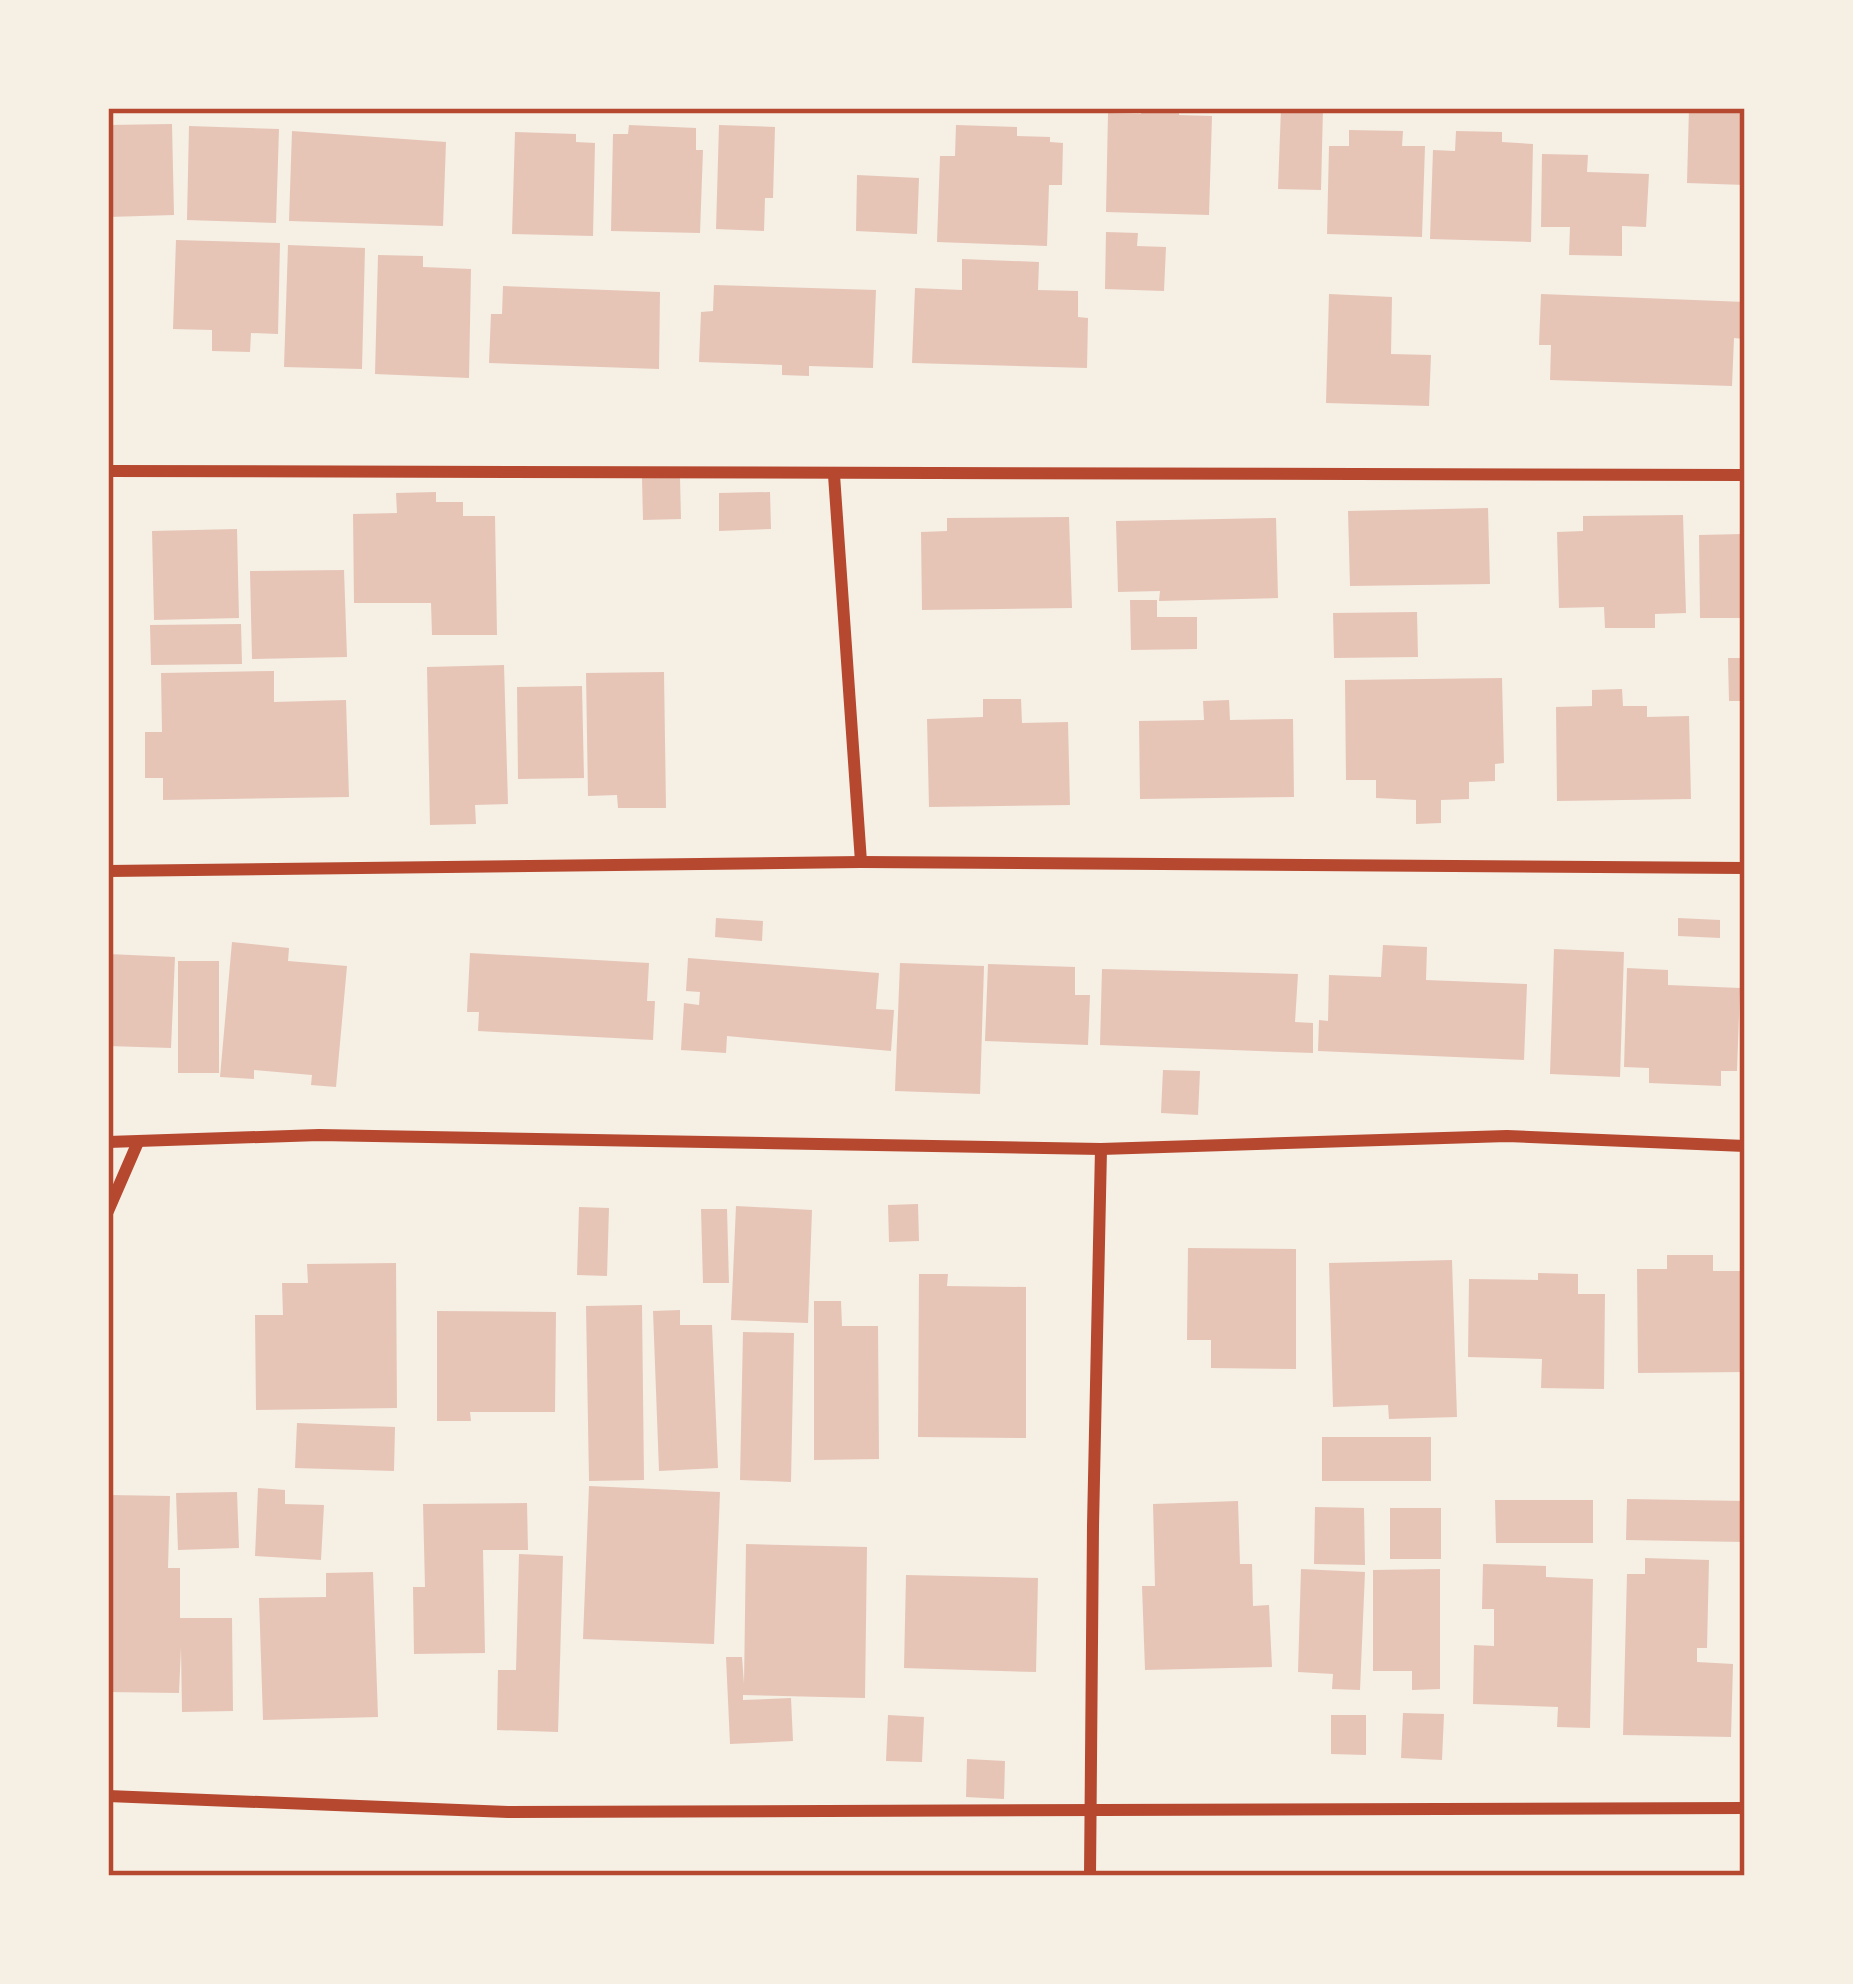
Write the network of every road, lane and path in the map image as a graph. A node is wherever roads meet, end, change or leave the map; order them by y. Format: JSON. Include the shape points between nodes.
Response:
{"nodes":[{"id":1,"x":108,"y":471,"type":"edge"},
{"id":2,"x":834,"y":475,"type":"junction"},
{"id":3,"x":1745,"y":475,"type":"edge"},
{"id":4,"x":861,"y":862,"type":"junction"},
{"id":5,"x":1745,"y":868,"type":"edge"},
{"id":6,"x":108,"y":871,"type":"edge"},
{"id":7,"x":108,"y":1142,"type":"edge"},
{"id":8,"x":137,"y":1142,"type":"junction"},
{"id":9,"x":1745,"y":1146,"type":"edge"},
{"id":10,"x":1101,"y":1149,"type":"junction"},
{"id":11,"x":108,"y":1211,"type":"edge"},
{"id":12,"x":108,"y":1796,"type":"edge"},
{"id":13,"x":1745,"y":1808,"type":"edge"},
{"id":14,"x":1092,"y":1813,"type":"junction"},
{"id":15,"x":1090,"y":1876,"type":"edge"}],
"edges":[{"from":1,"to":2,"type":"street"},
{"from":2,"to":3,"type":"street"},
{"from":2,"to":4,"type":"street"},
{"from":4,"to":5,"type":"street"},
{"from":4,"to":6,"type":"street"},
{"from":7,"to":8,"type":"street"},
{"from":8,"to":10,"type":"street","via":[[319,1136]]},
{"from":8,"to":11,"type":"street"},
{"from":9,"to":10,"type":"street","via":[[1508,1136]]},
{"from":10,"to":14,"type":"street"},
{"from":12,"to":14,"type":"street","via":[[508,1812]]},
{"from":13,"to":14,"type":"street"},
{"from":14,"to":15,"type":"street"}]}
